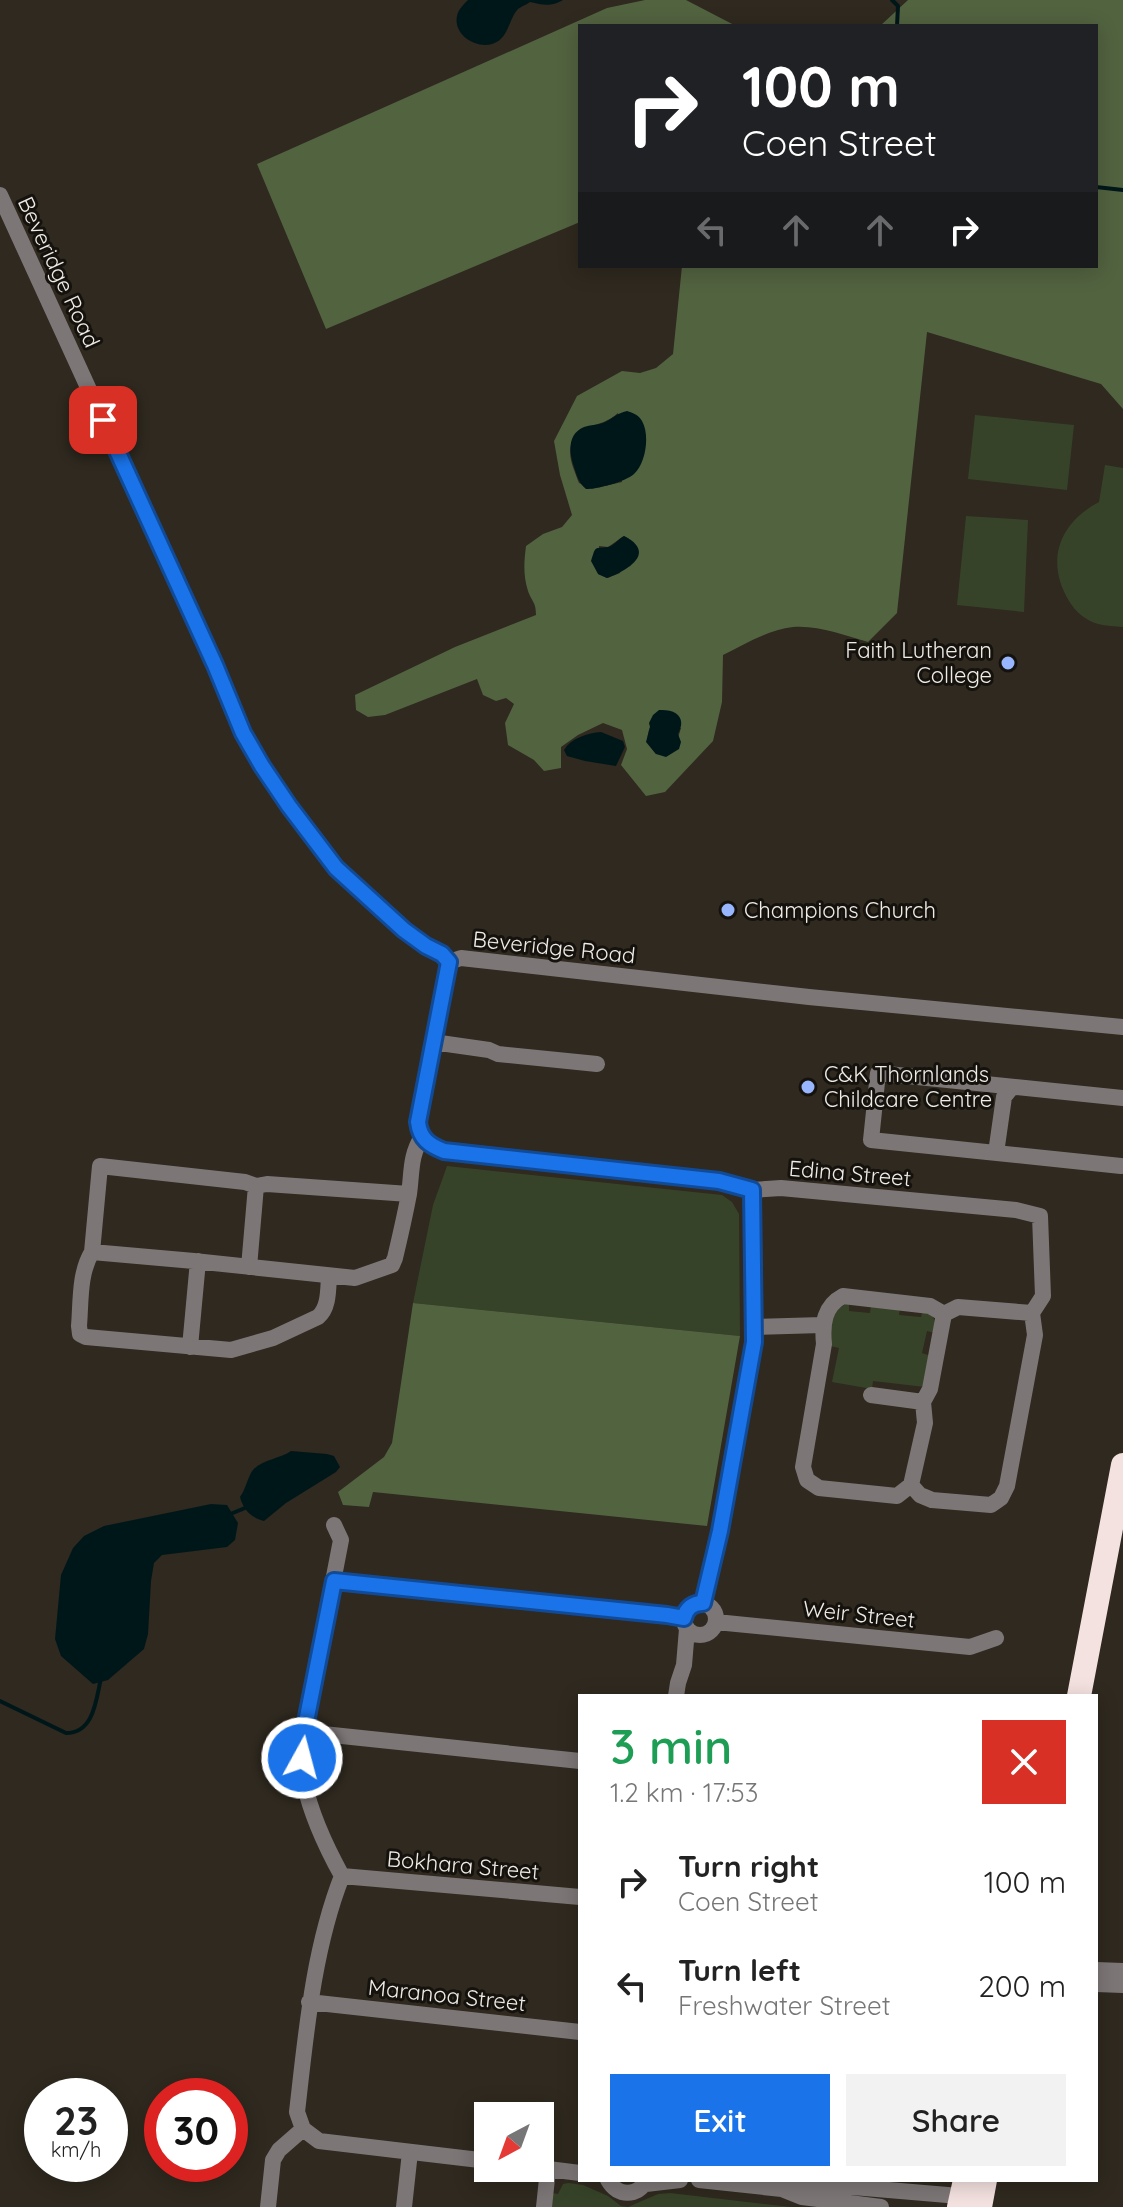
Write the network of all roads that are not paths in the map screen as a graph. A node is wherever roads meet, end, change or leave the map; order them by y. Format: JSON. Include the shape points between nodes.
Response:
{"nodes":[{"id":1,"x":0,"y":195,"type":"edge"},
{"id":2,"x":449,"y":962,"type":"junction"},
{"id":3,"x":1123,"y":1027,"type":"edge"},
{"id":4,"x":433,"y":1042,"type":"junction"},
{"id":5,"x":597,"y":1064,"type":"dead end"},
{"id":6,"x":1012,"y":1087,"type":"junction"},
{"id":7,"x":1123,"y":1098,"type":"edge"},
{"id":8,"x":422,"y":1137,"type":"junction"},
{"id":9,"x":996,"y":1153,"type":"junction"},
{"id":10,"x":1121,"y":1166,"type":"edge"},
{"id":11,"x":256,"y":1186,"type":"junction"},
{"id":12,"x":752,"y":1190,"type":"junction"},
{"id":13,"x":409,"y":1194,"type":"junction"},
{"id":14,"x":92,"y":1252,"type":"junction"},
{"id":15,"x":198,"y":1261,"type":"junction"},
{"id":16,"x":249,"y":1267,"type":"junction"},
{"id":17,"x":329,"y":1276,"type":"junction"},
{"id":18,"x":1032,"y":1313,"type":"junction"},
{"id":19,"x":944,"y":1314,"type":"junction"},
{"id":20,"x":822,"y":1325,"type":"junction"},
{"id":21,"x":754,"y":1327,"type":"junction"},
{"id":22,"x":190,"y":1347,"type":"junction"},
{"id":23,"x":871,"y":1395,"type":"dead end"},
{"id":24,"x":923,"y":1402,"type":"junction"},
{"id":25,"x":1123,"y":1465,"type":"edge"},
{"id":26,"x":911,"y":1485,"type":"junction"},
{"id":27,"x":334,"y":1525,"type":"dead end"},
{"id":28,"x":334,"y":1581,"type":"junction"},
{"id":29,"x":703,"y":1603,"type":"junction"},
{"id":30,"x":686,"y":1624,"type":"junction"},
{"id":31,"x":711,"y":1628,"type":"junction"},
{"id":32,"x":996,"y":1638,"type":"dead end"},
{"id":33,"x":684,"y":1665,"type":"junction"},
{"id":34,"x":676,"y":1694,"type":"edge"},
{"id":35,"x":1079,"y":1694,"type":"edge"},
{"id":36,"x":304,"y":1732,"type":"junction"},
{"id":37,"x":578,"y":1761,"type":"edge"},
{"id":38,"x":342,"y":1876,"type":"junction"},
{"id":39,"x":578,"y":1897,"type":"edge"},
{"id":40,"x":1098,"y":1970,"type":"edge"},
{"id":41,"x":1123,"y":1971,"type":"edge"},
{"id":42,"x":1098,"y":1984,"type":"edge"},
{"id":43,"x":1123,"y":1985,"type":"edge"},
{"id":44,"x":309,"y":2002,"type":"junction"},
{"id":45,"x":578,"y":2032,"type":"edge"},
{"id":46,"x":303,"y":2129,"type":"junction"},
{"id":47,"x":410,"y":2152,"type":"junction"},
{"id":48,"x":474,"y":2159,"type":"edge"},
{"id":49,"x":554,"y":2169,"type":"edge"},
{"id":50,"x":578,"y":2172,"type":"edge"},
{"id":51,"x":544,"y":2182,"type":"edge"},
{"id":52,"x":607,"y":2182,"type":"edge"},
{"id":53,"x":646,"y":2182,"type":"edge"},
{"id":54,"x":717,"y":2182,"type":"edge"},
{"id":55,"x":782,"y":2189,"type":"junction"},
{"id":56,"x":972,"y":2195,"type":"edge"},
{"id":57,"x":268,"y":2207,"type":"edge"},
{"id":58,"x":404,"y":2207,"type":"edge"},
{"id":59,"x":544,"y":2207,"type":"edge"},
{"id":60,"x":881,"y":2207,"type":"edge"}],
"edges":[{"from":1,"to":2,"type":"street","name":"Beveridge Road","via":[[262,766],[336,868],[404,930]]},
{"from":2,"to":3,"type":"street","name":"Beveridge Road","via":[[461,958]]},
{"from":2,"to":4,"type":"street"},
{"from":4,"to":5,"type":"street"},
{"from":4,"to":8,"type":"street","via":[[418,1122]]},
{"from":6,"to":7,"type":"street"},
{"from":6,"to":9,"type":"street","via":[[1004,1097]]},
{"from":6,"to":9,"type":"street","via":[[878,1073],[871,1140]]},
{"from":8,"to":12,"type":"street","name":"Edina Street","via":[[444,1151],[719,1181]]},
{"from":8,"to":13,"type":"street","via":[[415,1148]]},
{"from":9,"to":10,"type":"street"},
{"from":11,"to":13,"type":"street"},
{"from":11,"to":14,"type":"street","via":[[100,1166]]},
{"from":11,"to":16,"type":"street"},
{"from":12,"to":18,"type":"street","name":"Edina Street","via":[[781,1188],[1040,1216],[1043,1296]]},
{"from":12,"to":21,"type":"street"},
{"from":13,"to":17,"type":"street","via":[[392,1265],[355,1278]]},
{"from":14,"to":15,"type":"street"},
{"from":14,"to":22,"type":"street","via":[[83,1278],[80,1334]]},
{"from":15,"to":16,"type":"street"},
{"from":15,"to":22,"type":"street"},
{"from":16,"to":17,"type":"street"},
{"from":17,"to":22,"type":"street","via":[[325,1307],[318,1317],[231,1350]]},
{"from":18,"to":19,"type":"street","via":[[958,1307]]},
{"from":18,"to":26,"type":"street","via":[[1035,1335],[1001,1498],[991,1505],[932,1500]]},
{"from":19,"to":20,"type":"street","via":[[930,1306],[843,1296],[833,1301]]},
{"from":19,"to":24,"type":"street"},
{"from":20,"to":21,"type":"street"},
{"from":20,"to":26,"type":"street","via":[[824,1344],[803,1467],[807,1480],[819,1488],[897,1496]]},
{"from":21,"to":29,"type":"street"},
{"from":23,"to":24,"type":"street"},
{"from":24,"to":26,"type":"street","via":[[925,1423]]},
{"from":25,"to":35,"type":"highway"},
{"from":27,"to":28,"type":"street","via":[[341,1540]]},
{"from":28,"to":30,"type":"street","via":[[667,1615]]},
{"from":28,"to":36,"type":"street"},
{"from":29,"to":30,"type":"street","via":[[688,1608]]},
{"from":29,"to":31,"type":"street","via":[[715,1612]]},
{"from":30,"to":31,"type":"street","via":[[696,1635]]},
{"from":30,"to":33,"type":"street"},
{"from":31,"to":32,"type":"street","name":"Weir Street","via":[[970,1647]]},
{"from":31,"to":33,"type":"street"},
{"from":33,"to":34,"type":"street"},
{"from":36,"to":37,"type":"street"},
{"from":36,"to":38,"type":"street","via":[[303,1781]]},
{"from":38,"to":39,"type":"street","name":"Bokhara Street"},
{"from":38,"to":44,"type":"street"},
{"from":40,"to":41,"type":"street"},
{"from":42,"to":43,"type":"street"},
{"from":44,"to":45,"type":"street","name":"Maranoa Street"},
{"from":44,"to":46,"type":"street","via":[[297,2112]]},
{"from":46,"to":47,"type":"street","via":[[319,2141]]},
{"from":46,"to":57,"type":"street","via":[[273,2160]]},
{"from":47,"to":48,"type":"street"},
{"from":47,"to":58,"type":"street"},
{"from":49,"to":50,"type":"street"},
{"from":51,"to":59,"type":"street"},
{"from":52,"to":53,"type":"street","via":[[630,2194]]},
{"from":54,"to":55,"type":"street"},
{"from":55,"to":56,"type":"street","via":[[806,2183]]},
{"from":55,"to":60,"type":"street","via":[[802,2197]]}]}
